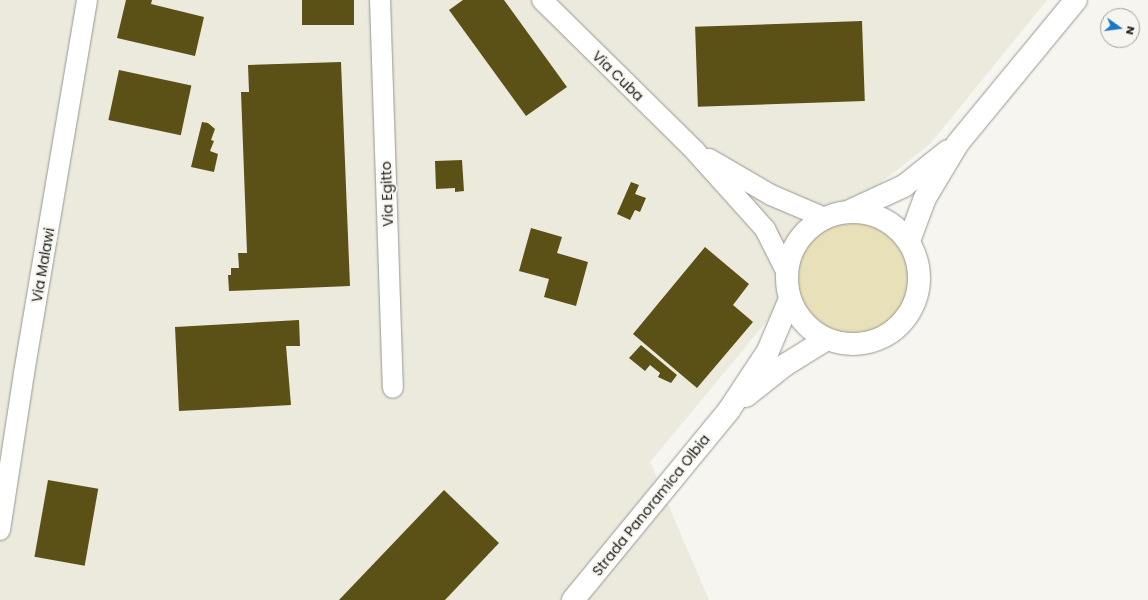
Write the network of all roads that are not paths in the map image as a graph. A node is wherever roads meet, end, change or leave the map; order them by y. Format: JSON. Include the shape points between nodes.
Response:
{"nodes":[{"id":1,"x":88,"y":0,"type":"edge"},
{"id":2,"x":380,"y":0,"type":"edge"},
{"id":3,"x":542,"y":0,"type":"edge"},
{"id":4,"x":1076,"y":0,"type":"edge"},
{"id":5,"x":958,"y":143,"type":"junction"},
{"id":6,"x":695,"y":151,"type":"junction"},
{"id":7,"x":850,"y":211,"type":"junction"},
{"id":8,"x":825,"y":218,"type":"junction"},
{"id":9,"x":909,"y":241,"type":"junction"},
{"id":10,"x":787,"y":273,"type":"junction"},
{"id":11,"x":790,"y":299,"type":"junction"},
{"id":12,"x":827,"y":339,"type":"junction"},
{"id":13,"x":393,"y":388,"type":"dead end"},
{"id":14,"x":729,"y":410,"type":"junction"},
{"id":15,"x":0,"y":530,"type":"edge"},
{"id":16,"x":573,"y":600,"type":"edge"}],
"edges":[{"from":1,"to":15,"type":"street","name":"Via Malawi"},
{"from":2,"to":13,"type":"street","name":"Via Egitto"},
{"from":3,"to":6,"type":"street","name":"Via Cuba"},
{"from":4,"to":5,"type":"main road"},
{"from":5,"to":7,"type":"main road","via":[[904,186]]},
{"from":5,"to":9,"type":"main road","via":[[925,198]]},
{"from":6,"to":8,"type":"street","name":"Via Cuba","via":[[772,195]]},
{"from":6,"to":10,"type":"street","name":"Via Cuba","via":[[765,229]]},
{"from":7,"to":8,"type":"main road"},
{"from":7,"to":9,"type":"main road","via":[[873,214],[894,225]]},
{"from":8,"to":10,"type":"main road","via":[[810,227],[798,240]]},
{"from":9,"to":12,"type":"main road","via":[[918,261],[920,282],[915,303],[904,321],[888,335],[868,343],[847,344]]},
{"from":10,"to":11,"type":"main road"},
{"from":11,"to":12,"type":"main road","via":[[811,330]]},
{"from":11,"to":14,"type":"main road","via":[[768,352]]},
{"from":12,"to":14,"type":"main road","via":[[785,365]]},
{"from":14,"to":16,"type":"main road","name":"Strada Panoramica Olbia"}]}
